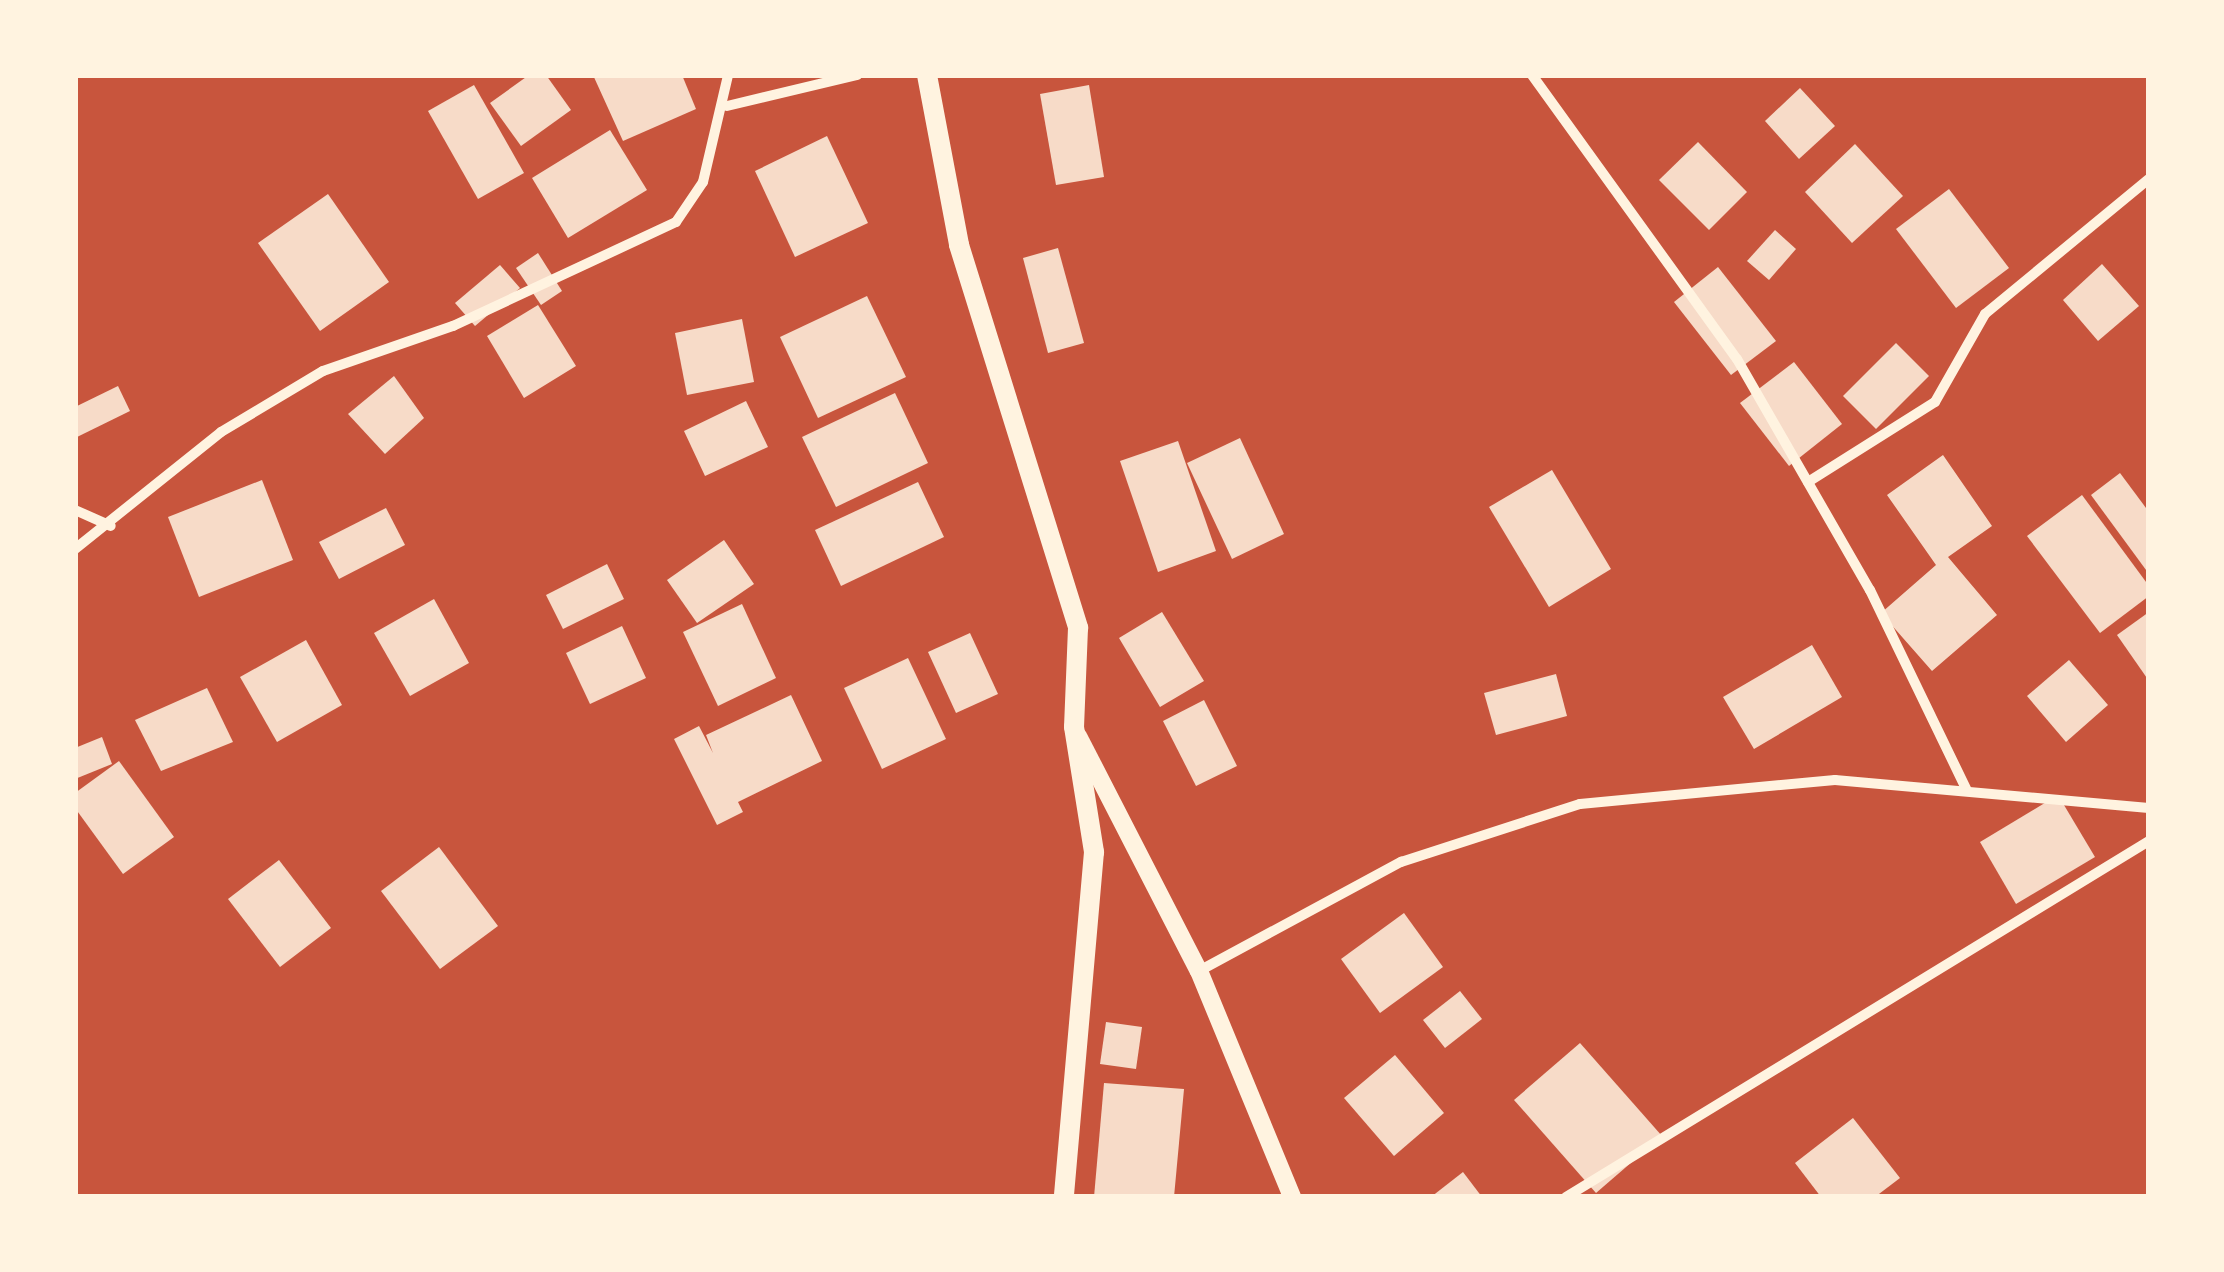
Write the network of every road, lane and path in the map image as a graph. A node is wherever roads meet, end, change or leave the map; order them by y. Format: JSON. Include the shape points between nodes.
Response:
{"nodes":[{"id":1,"x":728,"y":75,"type":"edge"},
{"id":2,"x":857,"y":75,"type":"edge"},
{"id":3,"x":928,"y":75,"type":"edge"},
{"id":4,"x":1532,"y":75,"type":"edge"},
{"id":5,"x":727,"y":106,"type":"junction"},
{"id":6,"x":2149,"y":180,"type":"edge"},
{"id":7,"x":1808,"y":482,"type":"junction"},
{"id":8,"x":75,"y":510,"type":"edge"},
{"id":9,"x":111,"y":526,"type":"junction"},
{"id":10,"x":75,"y":549,"type":"edge"},
{"id":11,"x":1074,"y":727,"type":"junction"},
{"id":12,"x":1966,"y":789,"type":"junction"},
{"id":13,"x":2149,"y":808,"type":"edge"},
{"id":14,"x":2149,"y":840,"type":"edge"},
{"id":15,"x":1199,"y":971,"type":"junction"},
{"id":16,"x":1064,"y":1197,"type":"edge"},
{"id":17,"x":1292,"y":1197,"type":"edge"},
{"id":18,"x":1566,"y":1197,"type":"edge"}],
"edges":[{"from":1,"to":5,"type":"street"},
{"from":2,"to":5,"type":"street"},
{"from":3,"to":11,"type":"main road","via":[[959,245],[1078,628]]},
{"from":4,"to":7,"type":"street","via":[[1736,359]]},
{"from":5,"to":9,"type":"street","via":[[702,182],[676,222],[453,326],[323,371],[221,432]]},
{"from":6,"to":7,"type":"street","via":[[1985,314],[1935,402]]},
{"from":7,"to":12,"type":"street"},
{"from":8,"to":9,"type":"street"},
{"from":9,"to":10,"type":"street"},
{"from":11,"to":15,"type":"street"},
{"from":11,"to":16,"type":"main road","via":[[1094,852]]},
{"from":12,"to":13,"type":"street"},
{"from":12,"to":15,"type":"street","via":[[1835,780],[1580,804],[1401,862]]},
{"from":14,"to":18,"type":"street"},
{"from":15,"to":17,"type":"street"}]}
